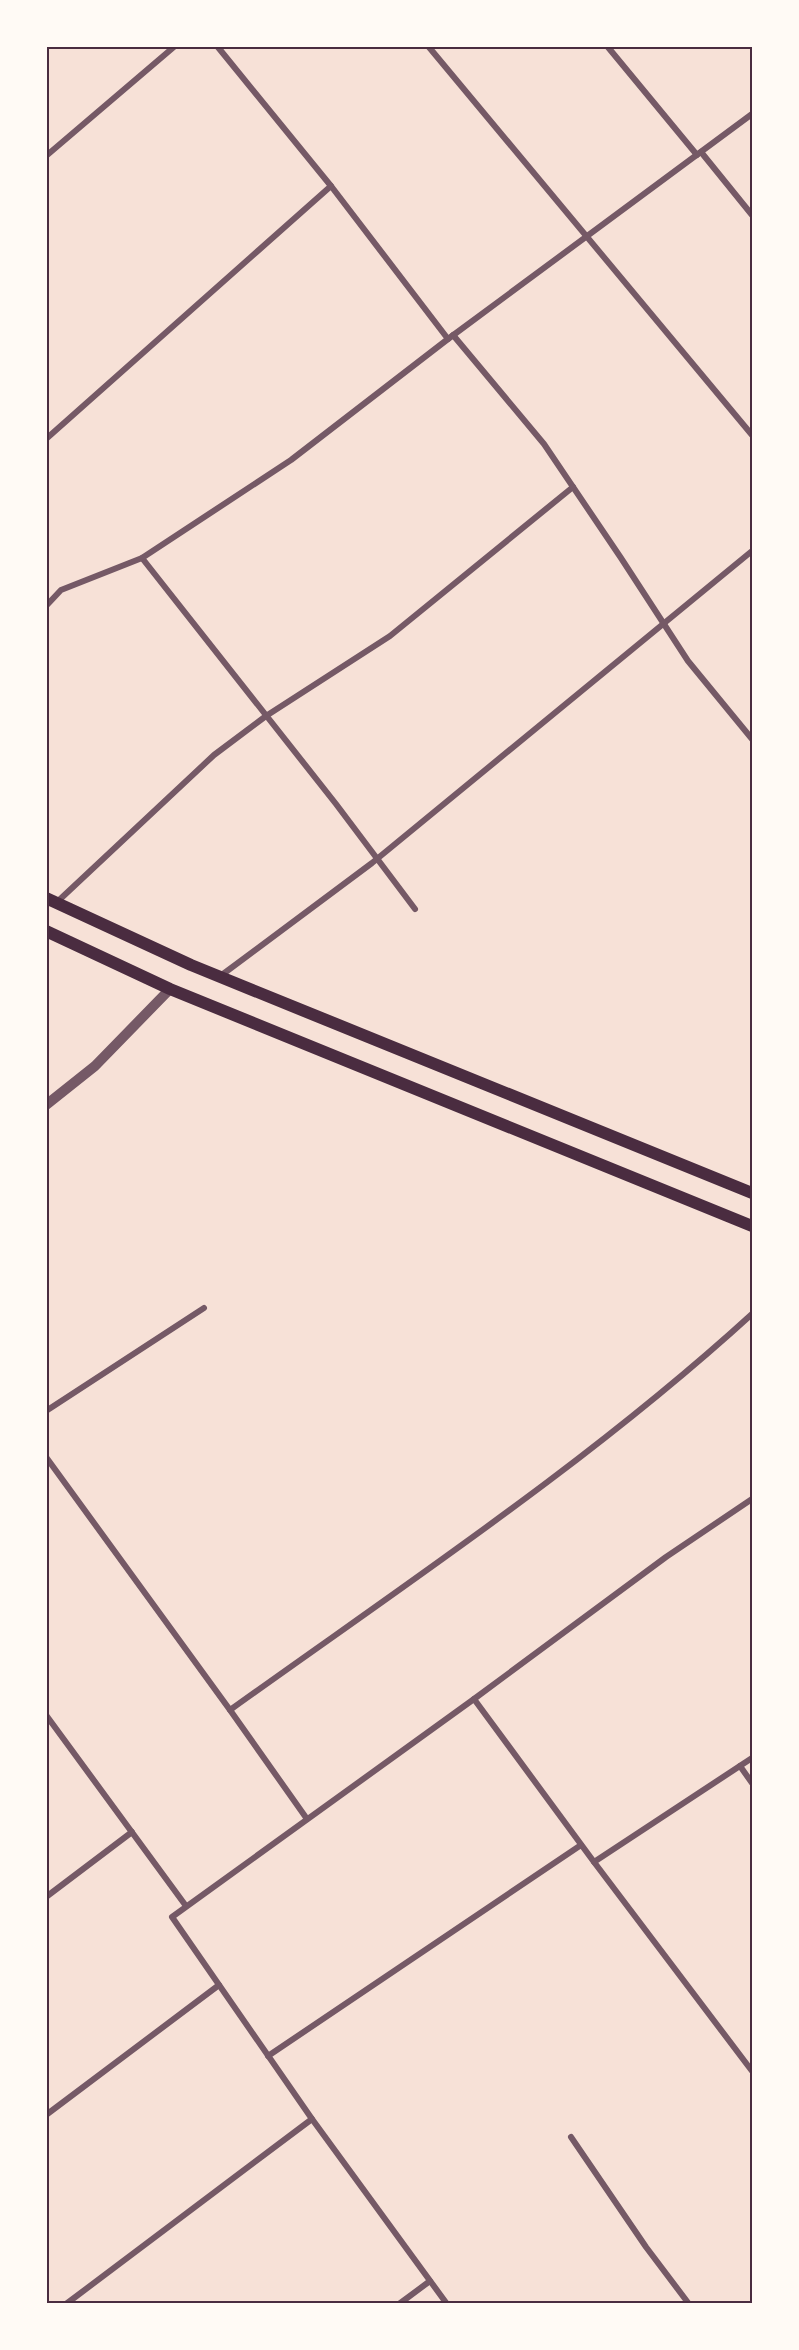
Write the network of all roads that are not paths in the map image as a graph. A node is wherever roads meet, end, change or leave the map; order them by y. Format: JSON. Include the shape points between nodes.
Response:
{"nodes":[{"id":1,"x":175,"y":46,"type":"edge"},
{"id":2,"x":217,"y":46,"type":"edge"},
{"id":3,"x":428,"y":46,"type":"edge"},
{"id":4,"x":607,"y":46,"type":"edge"},
{"id":5,"x":753,"y":114,"type":"edge"},
{"id":6,"x":699,"y":154,"type":"junction"},
{"id":7,"x":46,"y":156,"type":"edge"},
{"id":8,"x":331,"y":186,"type":"junction"},
{"id":9,"x":753,"y":215,"type":"edge"},
{"id":10,"x":586,"y":237,"type":"junction"},
{"id":11,"x":451,"y":337,"type":"junction"},
{"id":12,"x":753,"y":435,"type":"edge"},
{"id":13,"x":46,"y":439,"type":"edge"},
{"id":14,"x":573,"y":487,"type":"junction"},
{"id":15,"x":753,"y":551,"type":"edge"},
{"id":16,"x":142,"y":558,"type":"junction"},
{"id":17,"x":46,"y":606,"type":"edge"},
{"id":18,"x":663,"y":622,"type":"junction"},
{"id":19,"x":266,"y":716,"type":"junction"},
{"id":20,"x":753,"y":739,"type":"edge"},
{"id":21,"x":378,"y":858,"type":"junction"},
{"id":22,"x":51,"y":900,"type":"edge"},
{"id":23,"x":415,"y":909,"type":"dead end"},
{"id":24,"x":46,"y":932,"type":"edge"},
{"id":25,"x":219,"y":977,"type":"junction"},
{"id":26,"x":170,"y":989,"type":"junction"},
{"id":27,"x":46,"y":1105,"type":"edge"},
{"id":28,"x":753,"y":1193,"type":"edge"},
{"id":29,"x":753,"y":1226,"type":"edge"},
{"id":30,"x":204,"y":1308,"type":"dead end"},
{"id":31,"x":753,"y":1314,"type":"edge"},
{"id":32,"x":46,"y":1412,"type":"edge"},
{"id":33,"x":46,"y":1457,"type":"edge"},
{"id":34,"x":753,"y":1499,"type":"edge"},
{"id":35,"x":474,"y":1699,"type":"junction"},
{"id":36,"x":230,"y":1710,"type":"junction"},
{"id":37,"x":46,"y":1715,"type":"edge"},
{"id":38,"x":753,"y":1758,"type":"edge"},
{"id":39,"x":740,"y":1766,"type":"junction"},
{"id":40,"x":753,"y":1783,"type":"edge"},
{"id":41,"x":307,"y":1819,"type":"junction"},
{"id":42,"x":132,"y":1832,"type":"junction"},
{"id":43,"x":582,"y":1845,"type":"junction"},
{"id":44,"x":594,"y":1862,"type":"junction"},
{"id":45,"x":46,"y":1897,"type":"edge"},
{"id":46,"x":186,"y":1906,"type":"junction"},
{"id":47,"x":219,"y":1985,"type":"junction"},
{"id":48,"x":268,"y":2056,"type":"junction"},
{"id":49,"x":753,"y":2071,"type":"edge"},
{"id":50,"x":46,"y":2115,"type":"edge"},
{"id":51,"x":312,"y":2119,"type":"junction"},
{"id":52,"x":570,"y":2137,"type":"dead end"},
{"id":53,"x":430,"y":2281,"type":"junction"},
{"id":54,"x":66,"y":2304,"type":"edge"},
{"id":55,"x":399,"y":2304,"type":"edge"},
{"id":56,"x":447,"y":2304,"type":"edge"},
{"id":57,"x":689,"y":2304,"type":"edge"}],
"edges":[{"from":1,"to":7,"type":"street"},
{"from":2,"to":8,"type":"street"},
{"from":3,"to":10,"type":"street"},
{"from":4,"to":6,"type":"street"},
{"from":5,"to":6,"type":"street"},
{"from":6,"to":9,"type":"street"},
{"from":6,"to":10,"type":"street"},
{"from":8,"to":11,"type":"street"},
{"from":8,"to":13,"type":"street"},
{"from":10,"to":11,"type":"street"},
{"from":10,"to":12,"type":"street"},
{"from":11,"to":14,"type":"street","via":[[544,444]]},
{"from":11,"to":16,"type":"street","via":[[291,460]]},
{"from":14,"to":18,"type":"street"},
{"from":14,"to":19,"type":"street","via":[[390,636]]},
{"from":15,"to":18,"type":"street"},
{"from":16,"to":17,"type":"street","via":[[61,590]]},
{"from":16,"to":19,"type":"street"},
{"from":18,"to":20,"type":"street","via":[[687,661]]},
{"from":18,"to":21,"type":"street"},
{"from":19,"to":21,"type":"street"},
{"from":19,"to":22,"type":"street","via":[[214,755]]},
{"from":21,"to":23,"type":"street"},
{"from":21,"to":25,"type":"street"},
{"from":22,"to":25,"type":"main road"},
{"from":24,"to":26,"type":"main road"},
{"from":25,"to":28,"type":"main road"},
{"from":26,"to":27,"type":"street","via":[[95,1066]]},
{"from":26,"to":29,"type":"main road"},
{"from":30,"to":32,"type":"street"},
{"from":31,"to":36,"type":"street","via":[[699,1363],[554,1476]]},
{"from":33,"to":36,"type":"street"},
{"from":34,"to":35,"type":"street","via":[[666,1557]]},
{"from":35,"to":41,"type":"street"},
{"from":35,"to":43,"type":"street"},
{"from":36,"to":41,"type":"street"},
{"from":37,"to":42,"type":"street"},
{"from":38,"to":39,"type":"street"},
{"from":39,"to":40,"type":"street"},
{"from":39,"to":44,"type":"street"},
{"from":41,"to":46,"type":"street"},
{"from":42,"to":45,"type":"street"},
{"from":42,"to":46,"type":"street"},
{"from":43,"to":44,"type":"street"},
{"from":43,"to":48,"type":"street"},
{"from":44,"to":49,"type":"street"},
{"from":46,"to":47,"type":"street","via":[[172,1917]]},
{"from":47,"to":48,"type":"street"},
{"from":47,"to":50,"type":"street"},
{"from":48,"to":51,"type":"street"},
{"from":51,"to":53,"type":"street"},
{"from":51,"to":54,"type":"street"},
{"from":52,"to":57,"type":"street"},
{"from":53,"to":55,"type":"street"},
{"from":53,"to":56,"type":"street"}]}
